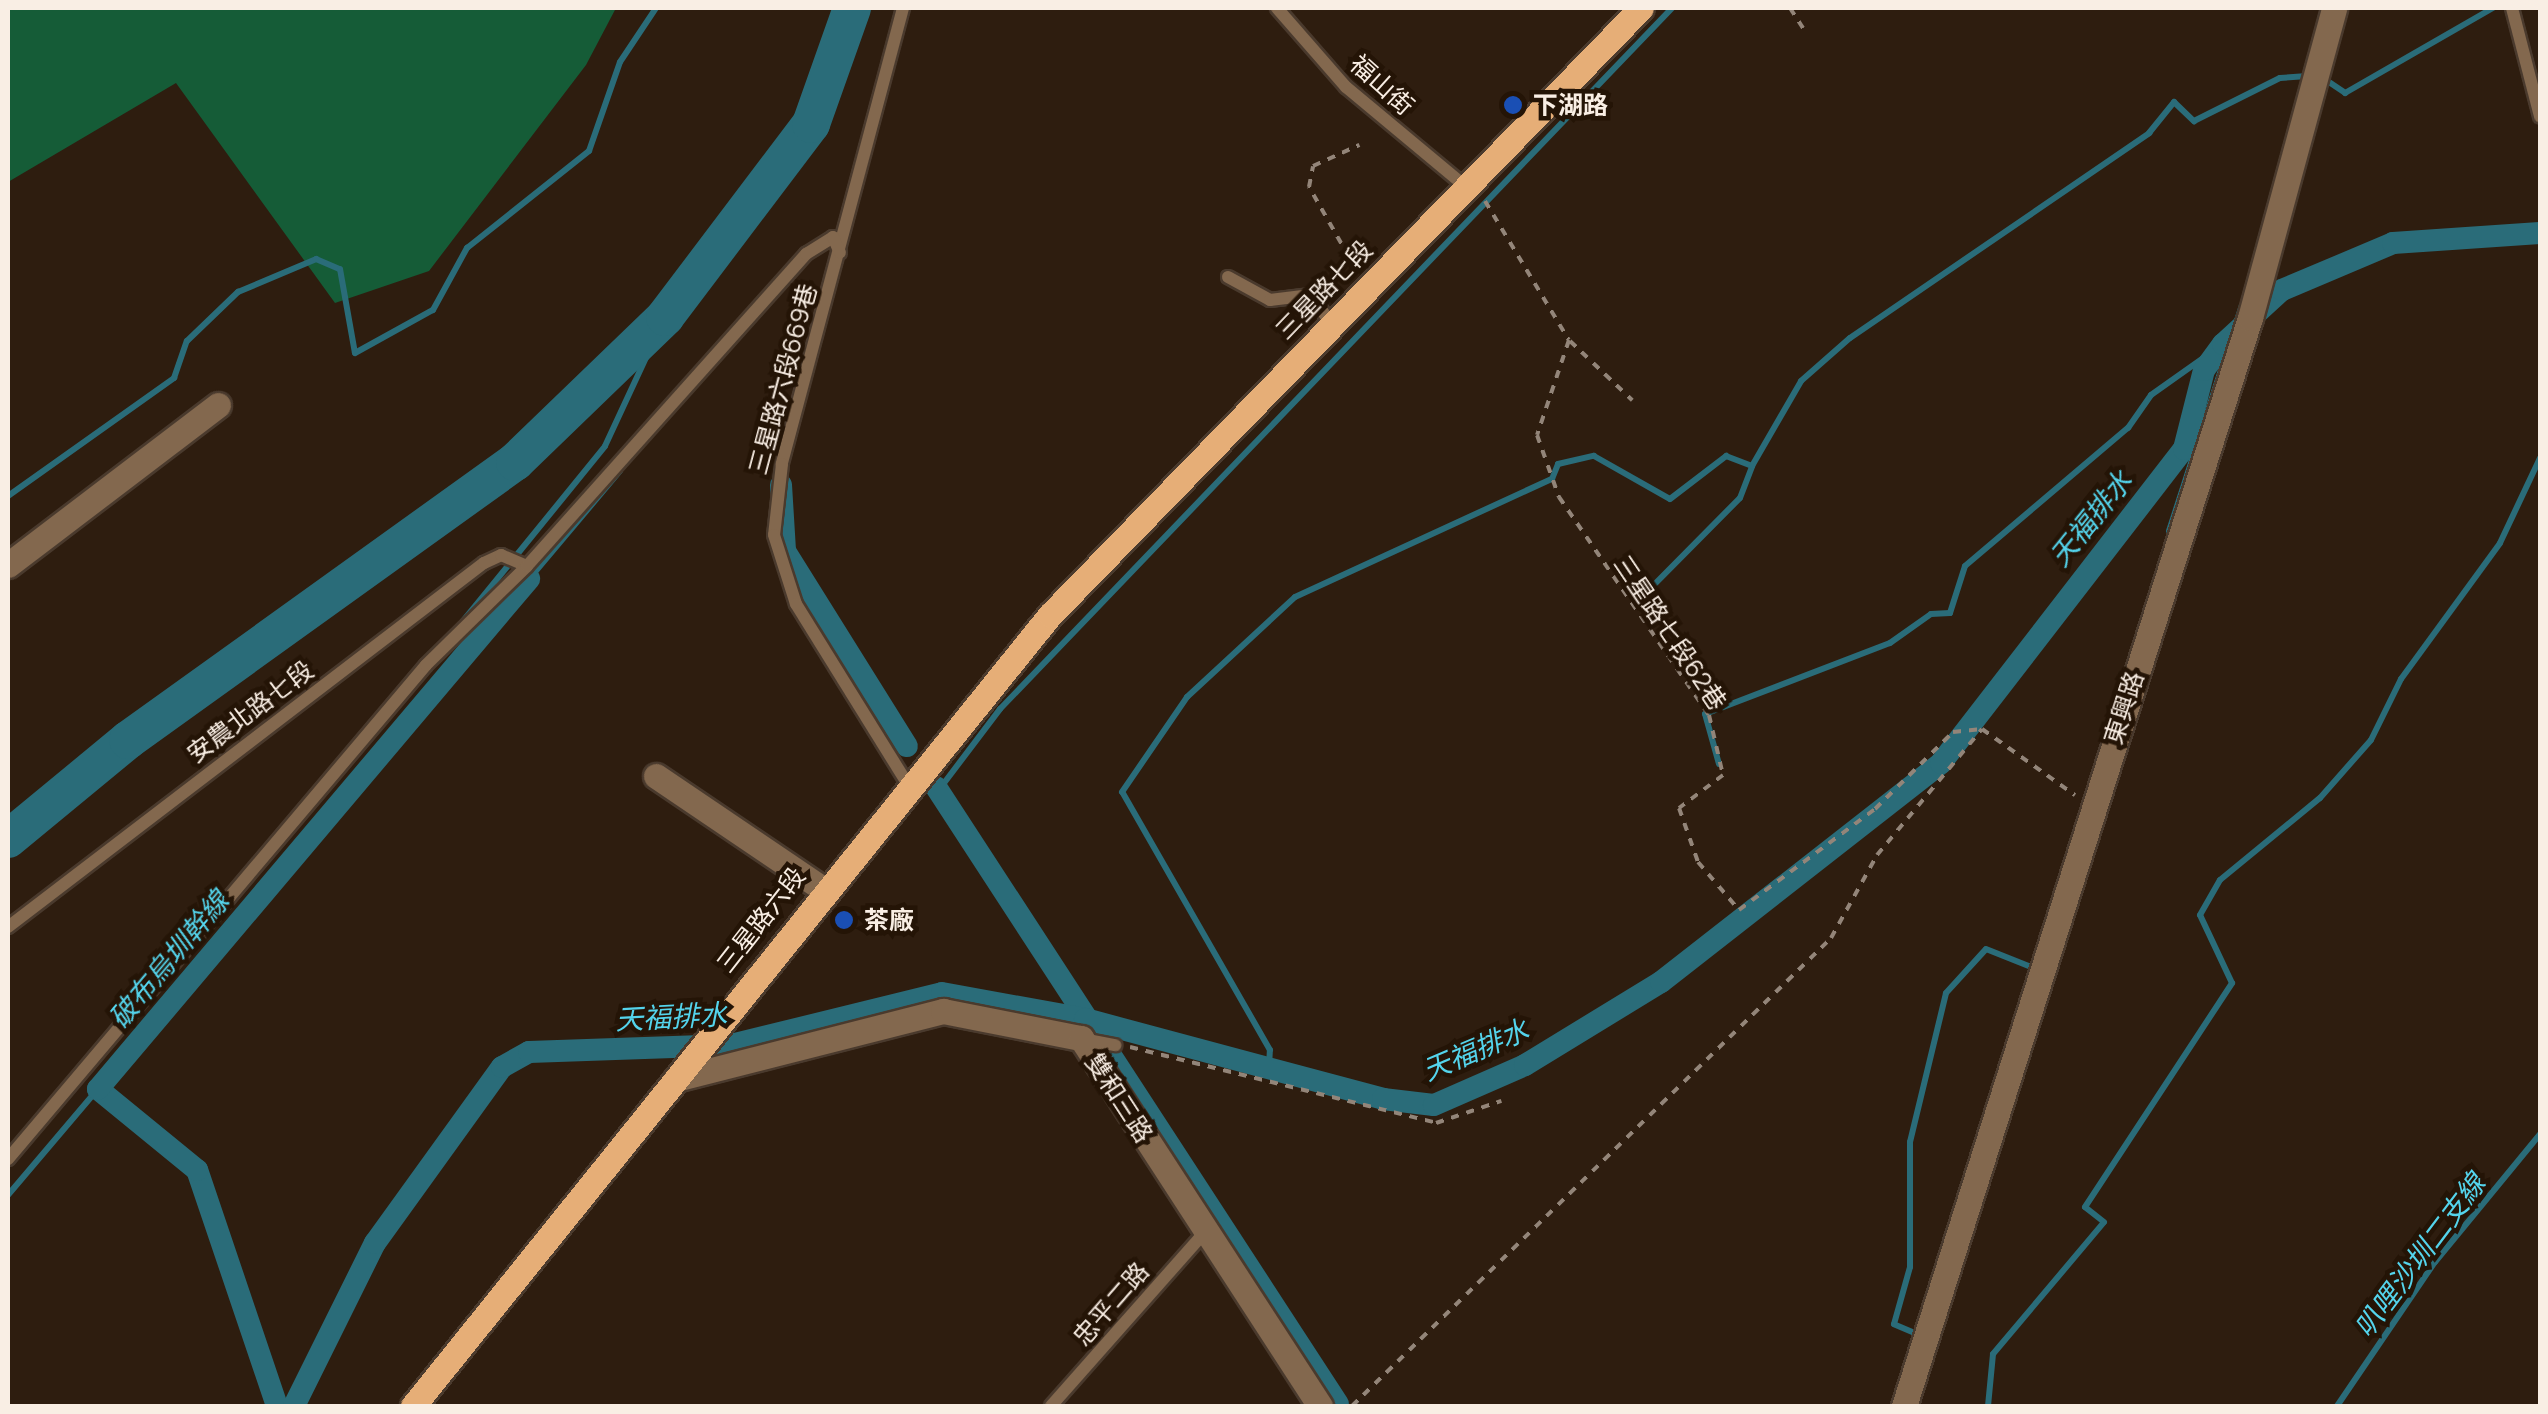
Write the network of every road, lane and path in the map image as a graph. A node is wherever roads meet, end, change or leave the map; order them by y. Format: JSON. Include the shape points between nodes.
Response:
{"nodes":[{"id":1,"x":902,"y":8,"type":"edge"},
{"id":2,"x":1277,"y":8,"type":"edge"},
{"id":3,"x":1642,"y":8,"type":"edge"},
{"id":4,"x":1790,"y":8,"type":"edge"},
{"id":5,"x":2334,"y":8,"type":"edge"},
{"id":6,"x":2512,"y":8,"type":"edge"},
{"id":7,"x":1803,"y":28,"type":"dead end"},
{"id":8,"x":2540,"y":116,"type":"edge"},
{"id":9,"x":1358,"y":145,"type":"dead end"},
{"id":10,"x":1469,"y":183,"type":"junction"},
{"id":11,"x":840,"y":253,"type":"junction"},
{"id":12,"x":1228,"y":277,"type":"dead end"},
{"id":13,"x":1368,"y":287,"type":"junction"},
{"id":14,"x":1332,"y":325,"type":"junction"},
{"id":15,"x":1569,"y":340,"type":"junction"},
{"id":16,"x":1632,"y":400,"type":"dead end"},
{"id":17,"x":218,"y":405,"type":"dead end"},
{"id":18,"x":8,"y":565,"type":"edge"},
{"id":19,"x":527,"y":566,"type":"junction"},
{"id":20,"x":1050,"y":615,"type":"joint"},
{"id":21,"x":1980,"y":730,"type":"junction"},
{"id":22,"x":917,"y":771,"type":"junction"},
{"id":23,"x":656,"y":776,"type":"dead end"},
{"id":24,"x":2092,"y":808,"type":"junction"},
{"id":25,"x":823,"y":889,"type":"junction"},
{"id":26,"x":8,"y":928,"type":"edge"},
{"id":27,"x":1089,"y":1040,"type":"junction"},
{"id":28,"x":1115,"y":1045,"type":"joint"},
{"id":29,"x":676,"y":1078,"type":"junction"},
{"id":30,"x":1500,"y":1101,"type":"dead end"},
{"id":31,"x":8,"y":1159,"type":"edge"},
{"id":32,"x":1205,"y":1232,"type":"junction"},
{"id":33,"x":413,"y":1406,"type":"edge"},
{"id":34,"x":1051,"y":1406,"type":"edge"},
{"id":35,"x":1320,"y":1406,"type":"edge"},
{"id":36,"x":1352,"y":1406,"type":"edge"},
{"id":37,"x":1904,"y":1406,"type":"edge"}],
"edges":[{"from":1,"to":11,"type":"lane","name":"三星路六段669巷"},
{"from":2,"to":10,"type":"lane","name":"福山街","via":[[1346,87]]},
{"from":3,"to":10,"type":"main road","name":"三星路七段"},
{"from":4,"to":7,"type":"path"},
{"from":5,"to":24,"type":"street","name":"東興路","via":[[2246,329]]},
{"from":6,"to":8,"type":"lane"},
{"from":9,"to":13,"type":"path","via":[[1312,166],[1308,187]]},
{"from":10,"to":13,"type":"main road","name":"三星路七段"},
{"from":10,"to":15,"type":"path"},
{"from":11,"to":19,"type":"lane","via":[[833,237],[806,254]]},
{"from":11,"to":22,"type":"lane","name":"三星路六段669巷","via":[[782,464],[774,536],[796,604]]},
{"from":12,"to":14,"type":"lane","via":[[1270,300],[1311,295]]},
{"from":13,"to":14,"type":"main road","name":"三星路七段"},
{"from":14,"to":20,"type":"main road","name":"三星路七段"},
{"from":15,"to":16,"type":"path"},
{"from":15,"to":21,"type":"path","name":"三星路七段62巷","via":[[1536,435],[1559,497],[1708,715],[1723,775],[1679,808],[1698,862],[1738,910],[1875,810],[1956,731]]},
{"from":17,"to":18,"type":"street"},
{"from":19,"to":26,"type":"lane","name":"安農北路七段","via":[[501,556],[484,563]]},
{"from":19,"to":31,"type":"lane","via":[[426,665]]},
{"from":20,"to":22,"type":"main road","name":"三星路六段"},
{"from":21,"to":24,"type":"path"},
{"from":21,"to":36,"type":"path","via":[[1877,854],[1830,938]]},
{"from":22,"to":25,"type":"main road","name":"三星路六段"},
{"from":23,"to":25,"type":"street"},
{"from":24,"to":37,"type":"street","name":"東興路"},
{"from":25,"to":29,"type":"main road","name":"三星路六段"},
{"from":27,"to":28,"type":"lane"},
{"from":27,"to":29,"type":"street","name":"雙和三路","via":[[942,1011]]},
{"from":27,"to":32,"type":"street","name":"雙和三路"},
{"from":28,"to":30,"type":"path","via":[[1243,1068],[1436,1123]]},
{"from":29,"to":33,"type":"main road","name":"三星路六段"},
{"from":32,"to":34,"type":"lane","name":"忠平二路"},
{"from":32,"to":35,"type":"street","name":"雙和三路"}]}
